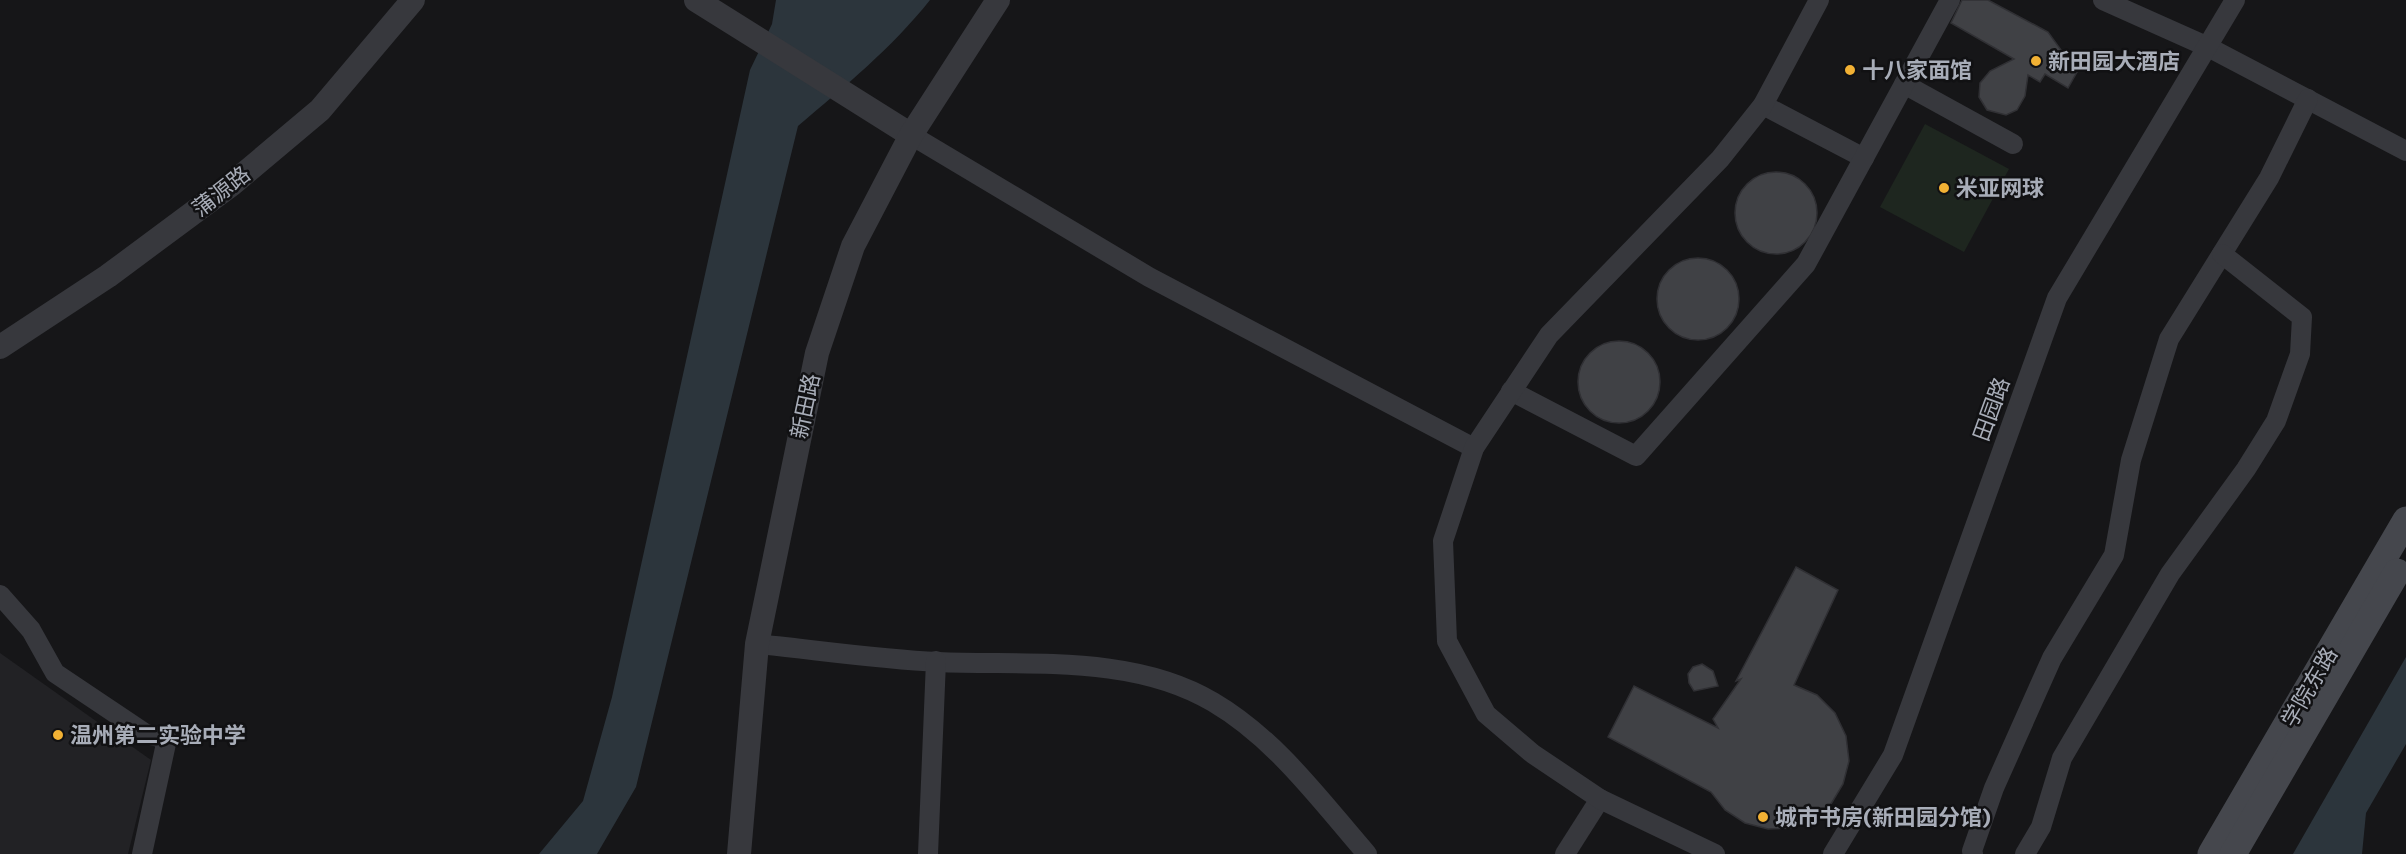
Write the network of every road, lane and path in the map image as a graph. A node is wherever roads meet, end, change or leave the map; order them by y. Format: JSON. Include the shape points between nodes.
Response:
{"nodes":[{"id":1,"x":413,"y":0,"type":"edge"},
{"id":2,"x":696,"y":0,"type":"edge"},
{"id":3,"x":998,"y":0,"type":"edge"},
{"id":4,"x":1819,"y":0,"type":"edge"},
{"id":5,"x":1950,"y":0,"type":"edge"},
{"id":6,"x":2103,"y":0,"type":"edge"},
{"id":7,"x":2235,"y":0,"type":"edge"},
{"id":8,"x":2208,"y":47,"type":"junction"},
{"id":9,"x":1904,"y":84,"type":"junction"},
{"id":10,"x":2308,"y":99,"type":"junction"},
{"id":11,"x":1764,"y":105,"type":"junction"},
{"id":12,"x":911,"y":135,"type":"junction"},
{"id":13,"x":2013,"y":144,"type":"dead end"},
{"id":14,"x":2406,"y":151,"type":"edge"},
{"id":15,"x":1864,"y":158,"type":"junction"},
{"id":16,"x":2222,"y":254,"type":"junction"},
{"id":17,"x":0,"y":347,"type":"edge"},
{"id":18,"x":1511,"y":391,"type":"junction"},
{"id":19,"x":1474,"y":448,"type":"junction"},
{"id":20,"x":2406,"y":520,"type":"edge"},
{"id":21,"x":2406,"y":557,"type":"edge"},
{"id":22,"x":0,"y":595,"type":"edge"},
{"id":23,"x":757,"y":644,"type":"junction"},
{"id":24,"x":936,"y":662,"type":"junction"},
{"id":25,"x":1600,"y":799,"type":"junction"},
{"id":26,"x":142,"y":854,"type":"edge"},
{"id":27,"x":739,"y":854,"type":"edge"},
{"id":28,"x":928,"y":854,"type":"edge"},
{"id":29,"x":1367,"y":854,"type":"edge"},
{"id":30,"x":1565,"y":854,"type":"edge"},
{"id":31,"x":1715,"y":854,"type":"edge"},
{"id":32,"x":1833,"y":854,"type":"edge"},
{"id":33,"x":1973,"y":854,"type":"edge"},
{"id":34,"x":2025,"y":854,"type":"edge"},
{"id":35,"x":2211,"y":854,"type":"edge"},
{"id":36,"x":2233,"y":854,"type":"edge"}],
"edges":[{"from":1,"to":17,"type":"street","name":"蒲源路","via":[[320,110],[108,276]]},
{"from":2,"to":12,"type":"street"},
{"from":3,"to":12,"type":"street","name":"新田路"},
{"from":4,"to":11,"type":"street"},
{"from":5,"to":9,"type":"street"},
{"from":6,"to":8,"type":"street"},
{"from":7,"to":8,"type":"street","name":"田园路"},
{"from":8,"to":10,"type":"street"},
{"from":8,"to":32,"type":"street","name":"田园路","via":[[2056,297],[1893,755]]},
{"from":9,"to":13,"type":"street"},
{"from":9,"to":15,"type":"street"},
{"from":10,"to":14,"type":"street"},
{"from":10,"to":16,"type":"street","via":[[2269,178]]},
{"from":11,"to":15,"type":"street"},
{"from":11,"to":18,"type":"street","via":[[1720,159],[1549,335]]},
{"from":12,"to":19,"type":"street","via":[[1149,277]]},
{"from":12,"to":23,"type":"street","name":"新田路","via":[[853,246],[817,353]]},
{"from":15,"to":18,"type":"street","via":[[1806,264],[1636,456]]},
{"from":16,"to":33,"type":"street","via":[[2169,339],[2131,460],[2114,555],[2052,658],[1994,788]]},
{"from":16,"to":34,"type":"street","via":[[2302,317],[2300,354],[2276,421],[2246,470],[2170,574],[2062,758],[2041,827]]},
{"from":18,"to":19,"type":"street"},
{"from":19,"to":25,"type":"street","via":[[1443,541],[1447,641],[1486,714],[1533,754]]},
{"from":20,"to":35,"type":"main road","name":"学院东路"},
{"from":21,"to":36,"type":"main road","name":"学院东路"},
{"from":22,"to":26,"type":"street","via":[[31,630],[56,673],[146,734],[167,739]]},
{"from":23,"to":24,"type":"street"},
{"from":23,"to":27,"type":"street","name":"新田路"},
{"from":24,"to":28,"type":"street"},
{"from":24,"to":29,"type":"street","via":[[1096,666],[1171,682],[1213,702],[1269,742]]},
{"from":25,"to":30,"type":"street"},
{"from":25,"to":31,"type":"street"}]}
